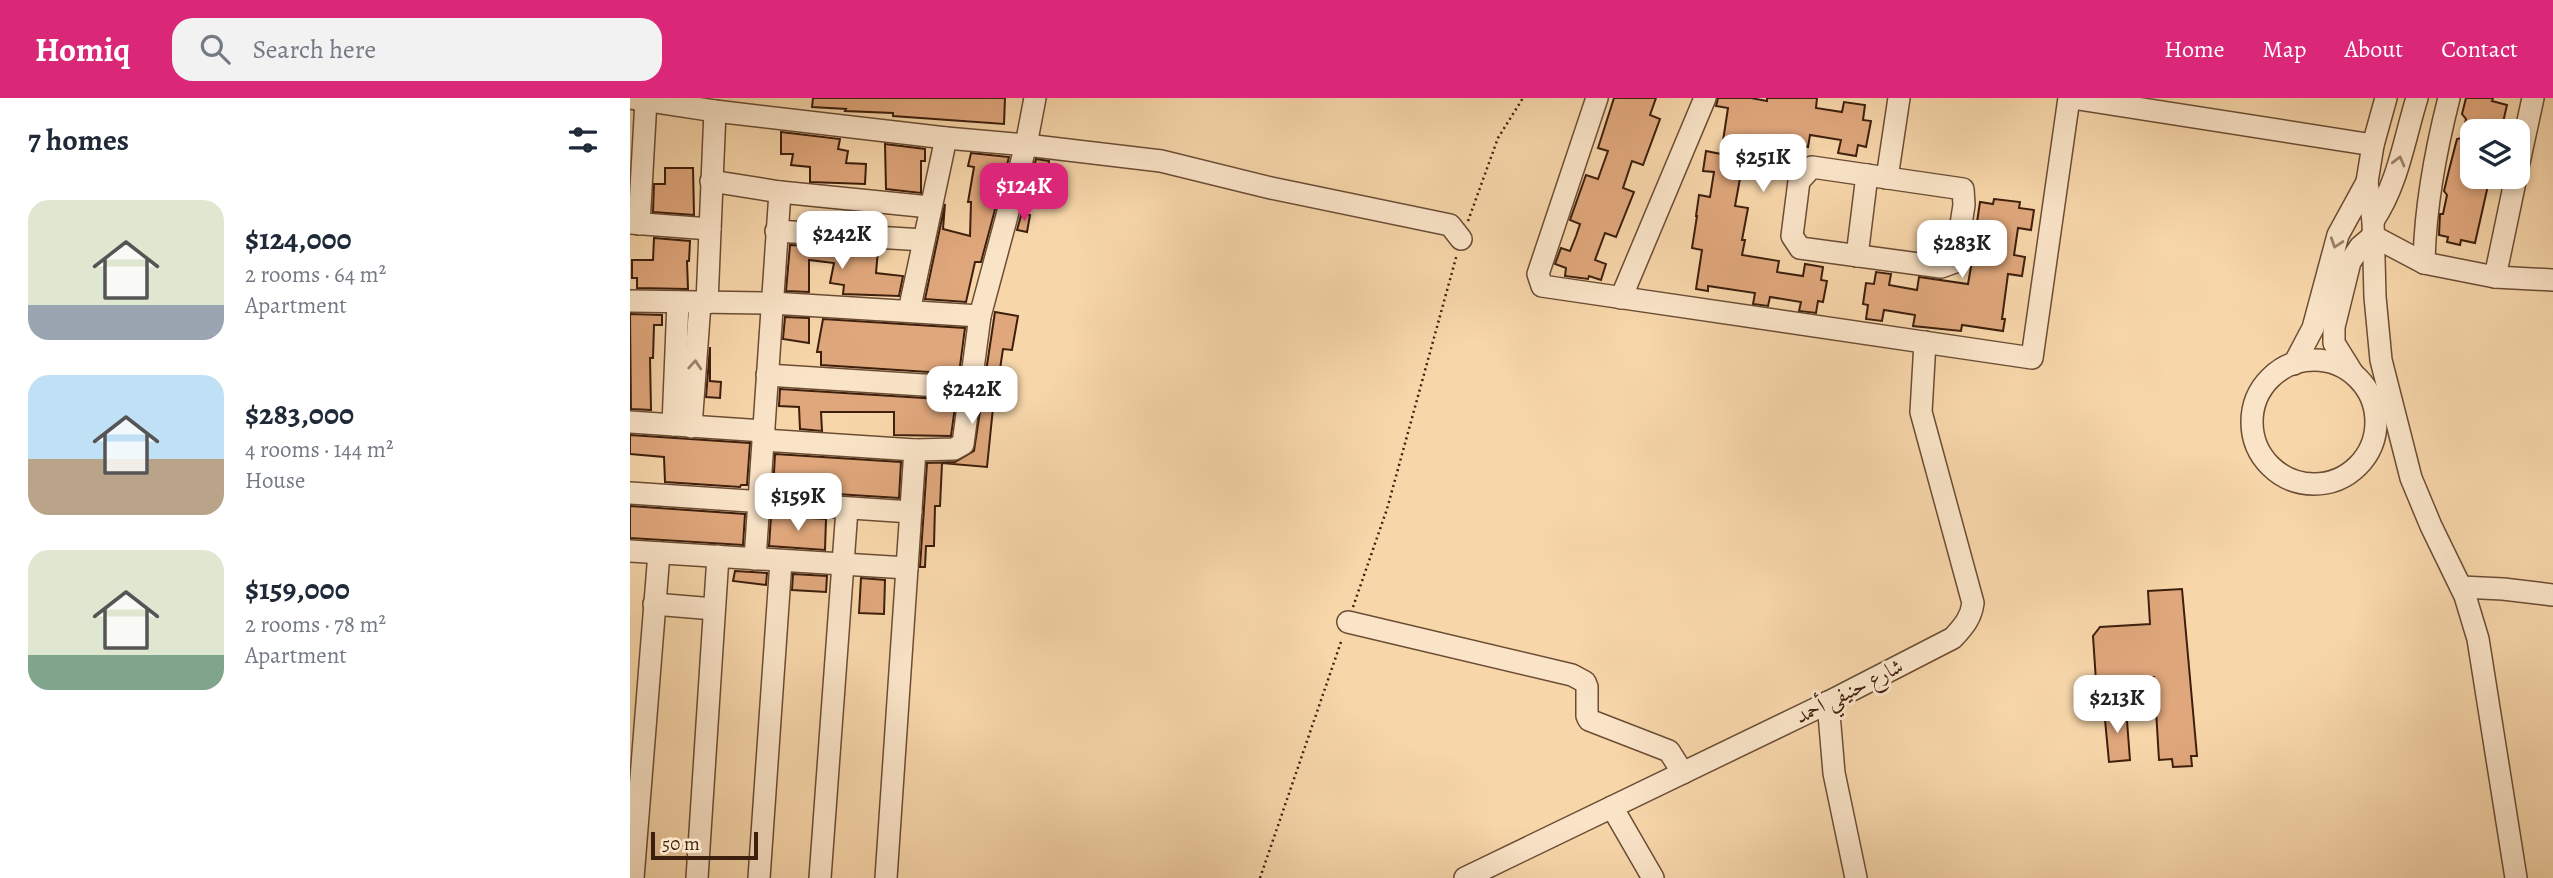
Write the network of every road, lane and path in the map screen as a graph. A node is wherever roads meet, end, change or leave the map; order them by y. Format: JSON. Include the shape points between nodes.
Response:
{"nodes":[{"id":1,"x":1035,"y":98,"type":"edge"},
{"id":2,"x":1523,"y":98,"type":"edge"},
{"id":3,"x":1597,"y":98,"type":"edge"},
{"id":4,"x":1704,"y":98,"type":"edge"},
{"id":5,"x":1899,"y":98,"type":"edge"},
{"id":6,"x":2070,"y":98,"type":"edge"},
{"id":7,"x":2386,"y":98,"type":"edge"},
{"id":8,"x":2417,"y":98,"type":"edge"},
{"id":9,"x":2449,"y":98,"type":"edge"},
{"id":10,"x":2533,"y":98,"type":"edge"},
{"id":11,"x":638,"y":99,"type":"edge"},
{"id":12,"x":715,"y":111,"type":"junction"},
{"id":13,"x":2528,"y":119,"type":"edge"},
{"id":14,"x":946,"y":138,"type":"junction"},
{"id":15,"x":1026,"y":145,"type":"junction"},
{"id":16,"x":2373,"y":145,"type":"junction"},
{"id":17,"x":1877,"y":177,"type":"junction"},
{"id":18,"x":711,"y":181,"type":"junction"},
{"id":19,"x":2367,"y":182,"type":"junction"},
{"id":20,"x":2513,"y":189,"type":"edge"},
{"id":21,"x":780,"y":192,"type":"junction"},
{"id":22,"x":930,"y":207,"type":"junction"},
{"id":23,"x":635,"y":223,"type":"edge"},
{"id":24,"x":710,"y":229,"type":"junction"},
{"id":25,"x":2373,"y":229,"type":"junction"},
{"id":26,"x":776,"y":231,"type":"junction"},
{"id":27,"x":1461,"y":239,"type":"junction"},
{"id":28,"x":924,"y":240,"type":"junction"},
{"id":29,"x":1857,"y":256,"type":"junction"},
{"id":30,"x":2424,"y":263,"type":"junction"},
{"id":31,"x":2495,"y":276,"type":"junction"},
{"id":32,"x":2553,"y":281,"type":"edge"},
{"id":33,"x":1621,"y":298,"type":"junction"},
{"id":34,"x":630,"y":301,"type":"edge"},
{"id":35,"x":678,"y":302,"type":"junction"},
{"id":36,"x":703,"y":303,"type":"junction"},
{"id":37,"x":772,"y":303,"type":"junction"},
{"id":38,"x":909,"y":311,"type":"junction"},
{"id":39,"x":980,"y":316,"type":"junction"},
{"id":40,"x":1925,"y":342,"type":"junction"},
{"id":41,"x":2294,"y":364,"type":"junction"},
{"id":42,"x":767,"y":375,"type":"junction"},
{"id":43,"x":2354,"y":375,"type":"junction"},
{"id":44,"x":970,"y":388,"type":"junction"},
{"id":45,"x":630,"y":422,"type":"edge"},
{"id":46,"x":682,"y":426,"type":"junction"},
{"id":47,"x":763,"y":435,"type":"junction"},
{"id":48,"x":915,"y":450,"type":"junction"},
{"id":49,"x":630,"y":493,"type":"edge"},
{"id":50,"x":759,"y":503,"type":"junction"},
{"id":51,"x":847,"y":509,"type":"junction"},
{"id":52,"x":911,"y":512,"type":"junction"},
{"id":53,"x":630,"y":551,"type":"edge"},
{"id":54,"x":659,"y":553,"type":"junction"},
{"id":55,"x":718,"y":556,"type":"junction"},
{"id":56,"x":755,"y":559,"type":"junction"},
{"id":57,"x":781,"y":561,"type":"junction"},
{"id":58,"x":843,"y":564,"type":"junction"},
{"id":59,"x":907,"y":568,"type":"junction"},
{"id":60,"x":2461,"y":587,"type":"junction"},
{"id":61,"x":2553,"y":595,"type":"edge"},
{"id":62,"x":654,"y":604,"type":"junction"},
{"id":63,"x":714,"y":609,"type":"junction"},
{"id":64,"x":1348,"y":622,"type":"junction"},
{"id":65,"x":1828,"y":702,"type":"junction"},
{"id":66,"x":1683,"y":773,"type":"junction"},
{"id":67,"x":1612,"y":807,"type":"junction"},
{"id":68,"x":634,"y":814,"type":"edge"},
{"id":69,"x":634,"y":878,"type":"edge"},
{"id":70,"x":697,"y":878,"type":"edge"},
{"id":71,"x":759,"y":878,"type":"edge"},
{"id":72,"x":820,"y":878,"type":"edge"},
{"id":73,"x":886,"y":878,"type":"edge"},
{"id":74,"x":1260,"y":878,"type":"edge"},
{"id":75,"x":1465,"y":878,"type":"edge"},
{"id":76,"x":1653,"y":878,"type":"edge"},
{"id":77,"x":1856,"y":878,"type":"edge"},
{"id":78,"x":2516,"y":878,"type":"edge"}],
"edges":[{"from":1,"to":15,"type":"street"},
{"from":2,"to":27,"type":"path","via":[[1499,138]]},
{"from":3,"to":33,"type":"street","via":[[1538,274],[1542,286]]},
{"from":4,"to":33,"type":"street"},
{"from":5,"to":17,"type":"street"},
{"from":6,"to":16,"type":"street"},
{"from":6,"to":40,"type":"street","via":[[2032,358]]},
{"from":7,"to":16,"type":"street"},
{"from":25,"to":8,"type":"street","one_way":true,"via":[[2394,180]]},
{"from":9,"to":30,"type":"street","via":[[2434,156]]},
{"from":10,"to":13,"type":"street"},
{"from":11,"to":12,"type":"street"},
{"from":11,"to":23,"type":"street"},
{"from":12,"to":14,"type":"street"},
{"from":12,"to":18,"type":"street"},
{"from":14,"to":15,"type":"street"},
{"from":14,"to":22,"type":"street"},
{"from":15,"to":27,"type":"street","via":[[1161,161],[1450,225]]},
{"from":15,"to":39,"type":"street"},
{"from":16,"to":19,"type":"street"},
{"from":17,"to":29,"type":"street"},
{"from":17,"to":29,"type":"street","via":[[1812,167],[1799,181],[1792,236],[1800,248]]},
{"from":17,"to":29,"type":"street","via":[[1963,189],[1955,261],[1941,267]]},
{"from":18,"to":21,"type":"street"},
{"from":18,"to":24,"type":"street"},
{"from":19,"to":25,"type":"street"},
{"from":19,"to":41,"type":"street","one_way":true,"via":[[2338,234],[2313,328]]},
{"from":20,"to":31,"type":"street"},
{"from":21,"to":22,"type":"street"},
{"from":21,"to":26,"type":"street"},
{"from":22,"to":28,"type":"street"},
{"from":23,"to":24,"type":"street"},
{"from":24,"to":36,"type":"street"},
{"from":25,"to":30,"type":"street"},
{"from":25,"to":43,"type":"street","via":[[2350,262],[2334,327],[2334,343]]},
{"from":25,"to":60,"type":"street","via":[[2378,335],[2389,395],[2412,478]]},
{"from":26,"to":28,"type":"street"},
{"from":26,"to":37,"type":"street"},
{"from":27,"to":64,"type":"path","via":[[1387,509]]},
{"from":28,"to":38,"type":"street"},
{"from":30,"to":31,"type":"street"},
{"from":31,"to":32,"type":"street"},
{"from":33,"to":40,"type":"street"},
{"from":34,"to":35,"type":"street"},
{"from":35,"to":36,"type":"street"},
{"from":35,"to":46,"type":"street"},
{"from":36,"to":37,"type":"street"},
{"from":46,"to":36,"type":"street","one_way":true},
{"from":37,"to":38,"type":"street"},
{"from":37,"to":42,"type":"street"},
{"from":38,"to":39,"type":"street"},
{"from":39,"to":44,"type":"street"},
{"from":40,"to":65,"type":"street","name":"شارع حنيفي أحمد","via":[[1921,412],[1973,603],[1972,614],[1953,638]]},
{"from":41,"to":43,"type":"street","via":[[2314,360],[2336,364]]},
{"from":41,"to":43,"type":"street","via":[[2275,374],[2261,390],[2253,410],[2252,432],[2260,453],[2274,470],[2293,481],[2335,481],[2356,468],[2369,452],[2376,431],[2375,410],[2368,391]]},
{"from":42,"to":44,"type":"street"},
{"from":42,"to":47,"type":"street"},
{"from":44,"to":48,"type":"street","via":[[963,444],[954,449]]},
{"from":45,"to":46,"type":"street"},
{"from":46,"to":47,"type":"street"},
{"from":47,"to":48,"type":"street"},
{"from":47,"to":50,"type":"street"},
{"from":48,"to":52,"type":"street"},
{"from":49,"to":50,"type":"street"},
{"from":50,"to":51,"type":"street"},
{"from":50,"to":56,"type":"street"},
{"from":51,"to":52,"type":"street"},
{"from":51,"to":58,"type":"street"},
{"from":52,"to":59,"type":"street"},
{"from":53,"to":54,"type":"street"},
{"from":54,"to":55,"type":"street"},
{"from":54,"to":62,"type":"street"},
{"from":55,"to":56,"type":"street"},
{"from":55,"to":63,"type":"street"},
{"from":56,"to":57,"type":"street"},
{"from":57,"to":58,"type":"street"},
{"from":57,"to":71,"type":"street"},
{"from":58,"to":59,"type":"street"},
{"from":58,"to":72,"type":"street"},
{"from":59,"to":73,"type":"street"},
{"from":60,"to":61,"type":"street"},
{"from":60,"to":78,"type":"street","via":[[2479,639]]},
{"from":62,"to":63,"type":"street"},
{"from":62,"to":68,"type":"street"},
{"from":63,"to":70,"type":"street"},
{"from":64,"to":66,"type":"street","via":[[1573,675],[1587,687],[1589,720],[1669,751]]},
{"from":64,"to":74,"type":"path"},
{"from":65,"to":66,"type":"street","name":"شارع حنيفي أحمد"},
{"from":65,"to":77,"type":"street","via":[[1834,773]]},
{"from":66,"to":67,"type":"street","name":"شارع حنيفي أحمد"},
{"from":67,"to":75,"type":"street","name":"شارع حنيفي أحمد"},
{"from":67,"to":76,"type":"street"},
{"from":68,"to":69,"type":"street"}]}
